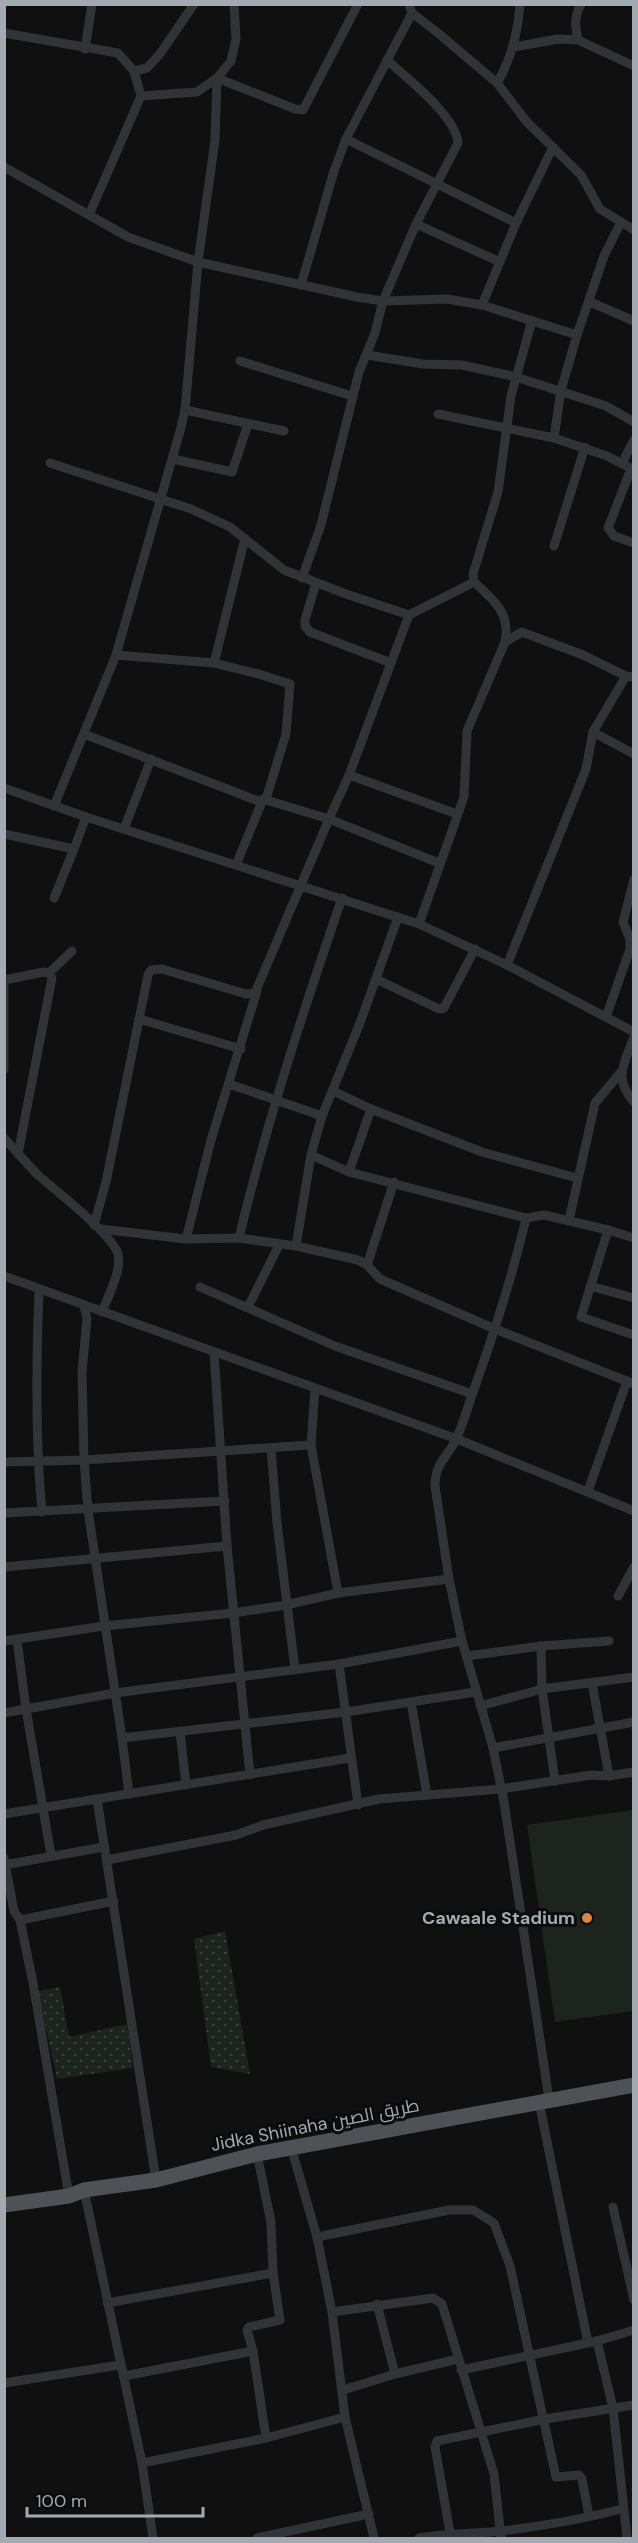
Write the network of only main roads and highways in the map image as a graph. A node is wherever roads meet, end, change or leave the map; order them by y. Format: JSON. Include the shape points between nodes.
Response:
{"nodes":[{"id":1,"x":633,"y":2085,"type":"edge"},
{"id":2,"x":4,"y":2205,"type":"edge"}],
"edges":[{"from":1,"to":2,"type":"main road","name":"Jidka Shiinaha طريق الصين","via":[[291,2147],[156,2180]]}]}
